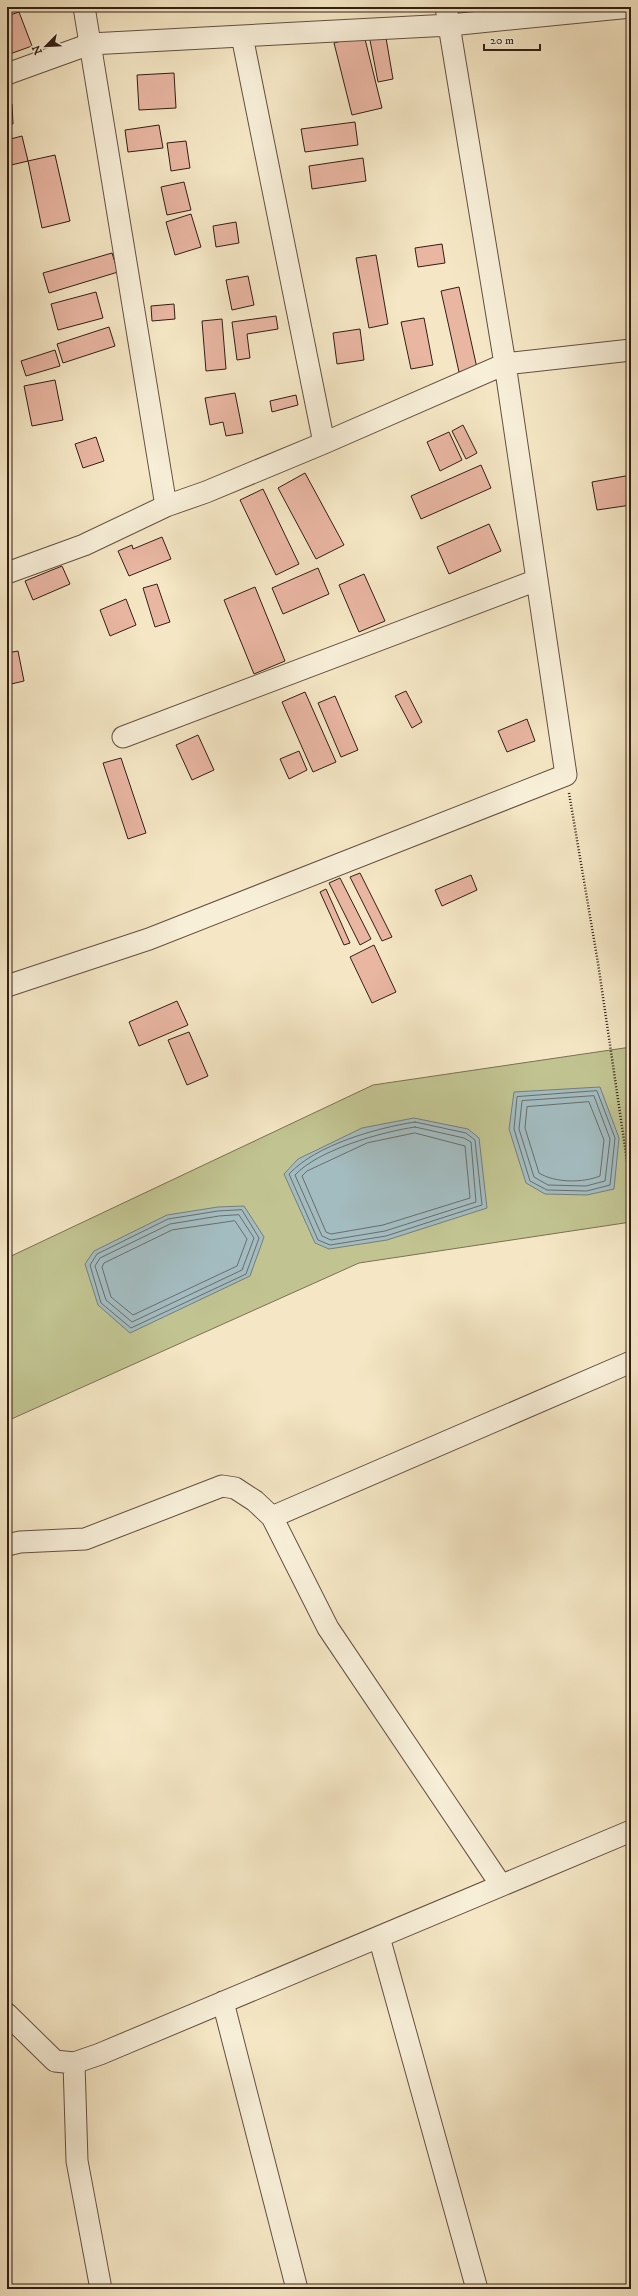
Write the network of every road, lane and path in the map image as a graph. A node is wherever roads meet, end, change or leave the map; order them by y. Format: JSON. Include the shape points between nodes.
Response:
{"nodes":[{"id":1,"x":84,"y":7,"type":"edge"},
{"id":2,"x":631,"y":7,"type":"edge"},
{"id":3,"x":448,"y":16,"type":"edge"},
{"id":4,"x":242,"y":36,"type":"junction"},
{"id":5,"x":90,"y":44,"type":"junction"},
{"id":6,"x":7,"y":74,"type":"edge"},
{"id":7,"x":631,"y":350,"type":"edge"},
{"id":8,"x":505,"y":364,"type":"junction"},
{"id":9,"x":324,"y":443,"type":"junction"},
{"id":10,"x":166,"y":506,"type":"junction"},
{"id":11,"x":7,"y":573,"type":"edge"},
{"id":12,"x":537,"y":580,"type":"junction"},
{"id":13,"x":123,"y":737,"type":"dead end"},
{"id":14,"x":566,"y":775,"type":"junction"},
{"id":15,"x":7,"y":986,"type":"edge"},
{"id":16,"x":631,"y":1188,"type":"edge"},
{"id":17,"x":631,"y":1362,"type":"edge"},
{"id":18,"x":272,"y":1517,"type":"junction"},
{"id":19,"x":7,"y":1544,"type":"edge"},
{"id":20,"x":631,"y":1831,"type":"edge"},
{"id":21,"x":501,"y":1885,"type":"junction"},
{"id":22,"x":379,"y":1937,"type":"junction"},
{"id":23,"x":223,"y":2002,"type":"junction"},
{"id":24,"x":7,"y":2014,"type":"edge"},
{"id":25,"x":74,"y":2063,"type":"junction"},
{"id":26,"x":101,"y":2289,"type":"edge"},
{"id":27,"x":297,"y":2289,"type":"edge"},
{"id":28,"x":477,"y":2289,"type":"edge"}],
"edges":[{"from":1,"to":5,"type":"street"},
{"from":2,"to":3,"type":"street"},
{"from":3,"to":4,"type":"street"},
{"from":3,"to":8,"type":"street"},
{"from":4,"to":5,"type":"street"},
{"from":4,"to":9,"type":"street"},
{"from":5,"to":6,"type":"street"},
{"from":5,"to":10,"type":"street"},
{"from":7,"to":8,"type":"street"},
{"from":8,"to":9,"type":"street"},
{"from":8,"to":12,"type":"street"},
{"from":9,"to":10,"type":"street"},
{"from":10,"to":11,"type":"street","via":[[84,545]]},
{"from":12,"to":13,"type":"street"},
{"from":12,"to":14,"type":"street"},
{"from":14,"to":15,"type":"street","via":[[150,939]]},
{"from":14,"to":16,"type":"path","via":[[598,964]]},
{"from":17,"to":18,"type":"street"},
{"from":18,"to":19,"type":"street","via":[[255,1501],[235,1488],[222,1486],[85,1540]]},
{"from":18,"to":21,"type":"street","via":[[328,1628]]},
{"from":20,"to":21,"type":"street"},
{"from":21,"to":22,"type":"street"},
{"from":22,"to":23,"type":"street"},
{"from":22,"to":28,"type":"street"},
{"from":23,"to":25,"type":"street"},
{"from":23,"to":27,"type":"street"},
{"from":24,"to":25,"type":"street","via":[[54,2061]]},
{"from":25,"to":26,"type":"street","via":[[77,2161]]}]}
